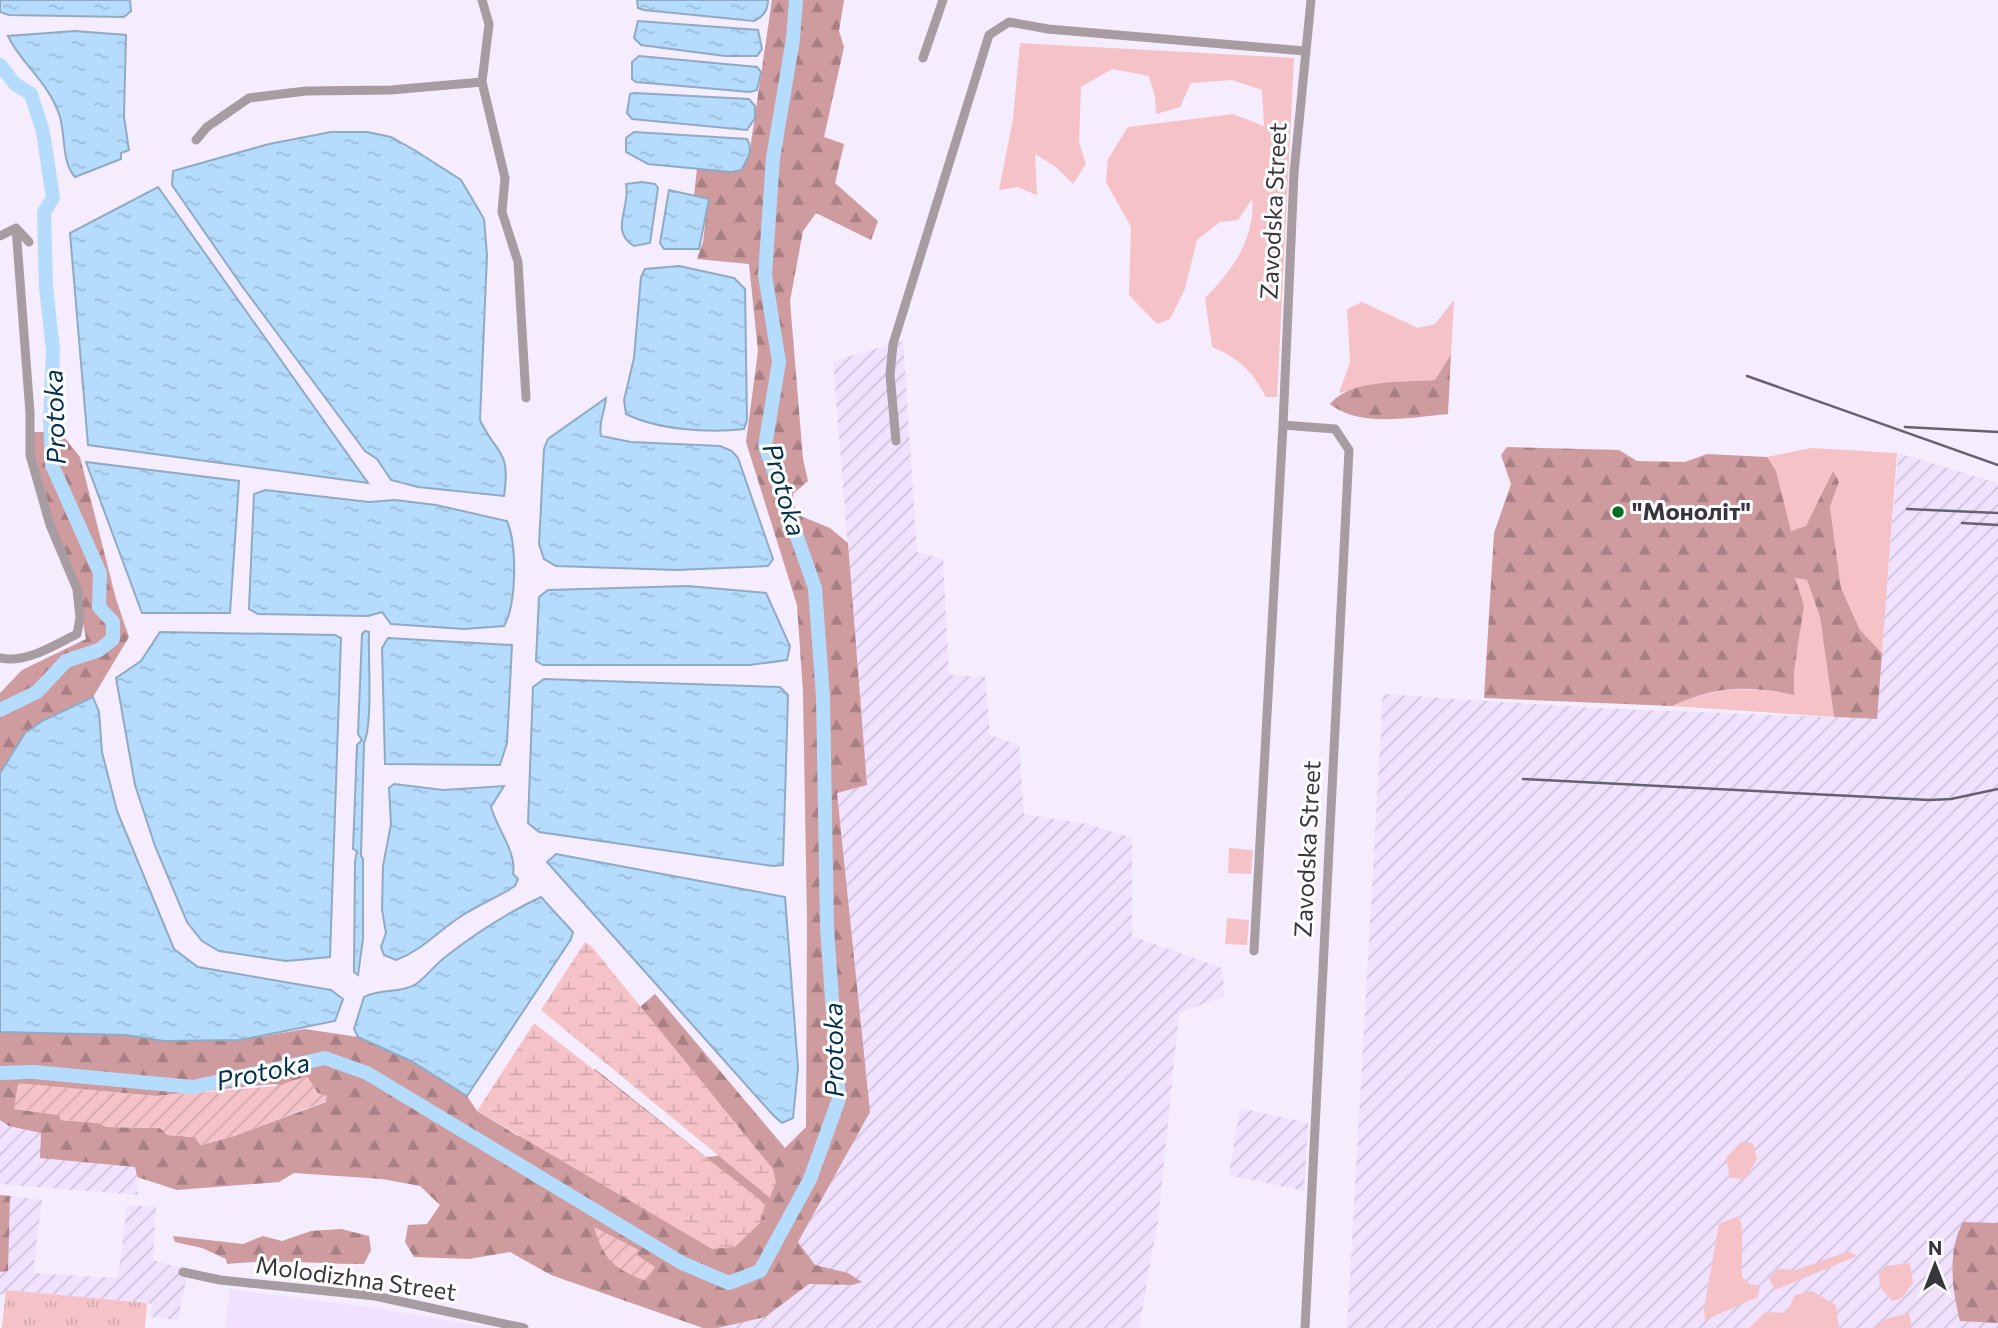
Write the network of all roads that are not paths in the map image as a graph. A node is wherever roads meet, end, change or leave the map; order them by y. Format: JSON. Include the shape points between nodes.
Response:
{"nodes":[{"id":1,"x":482,"y":0,"type":"edge"},
{"id":2,"x":943,"y":0,"type":"edge"},
{"id":3,"x":1311,"y":0,"type":"edge"},
{"id":4,"x":1305,"y":51,"type":"junction"},
{"id":5,"x":923,"y":58,"type":"dead end"},
{"id":6,"x":482,"y":82,"type":"junction"},
{"id":7,"x":196,"y":140,"type":"dead end"},
{"id":8,"x":16,"y":228,"type":"junction"},
{"id":9,"x":0,"y":236,"type":"edge"},
{"id":10,"x":29,"y":242,"type":"dead end"},
{"id":11,"x":526,"y":398,"type":"dead end"},
{"id":12,"x":1283,"y":425,"type":"junction"},
{"id":13,"x":896,"y":442,"type":"dead end"},
{"id":14,"x":0,"y":659,"type":"edge"},
{"id":15,"x":1254,"y":951,"type":"dead end"},
{"id":16,"x":183,"y":1272,"type":"dead end"},
{"id":17,"x":524,"y":1328,"type":"edge"},
{"id":18,"x":1305,"y":1328,"type":"edge"}],
"edges":[{"from":1,"to":6,"type":"street","via":[[489,24]]},
{"from":2,"to":5,"type":"street"},
{"from":3,"to":4,"type":"street","name":"Zavodska Street"},
{"from":4,"to":12,"type":"street","name":"Zavodska Street","via":[[1294,173]]},
{"from":4,"to":13,"type":"street","via":[[1009,22],[989,34],[893,344],[890,375]]},
{"from":6,"to":7,"type":"street","via":[[249,98]]},
{"from":6,"to":11,"type":"street","via":[[505,178],[502,212],[518,262]]},
{"from":8,"to":9,"type":"street"},
{"from":8,"to":10,"type":"street"},
{"from":8,"to":14,"type":"street","via":[[30,456],[50,525],[77,589],[80,618],[77,634],[31,656]]},
{"from":12,"to":15,"type":"street","name":"Zavodska Street"},
{"from":12,"to":18,"type":"street","name":"Zavodska Street","via":[[1335,429],[1349,450]]},
{"from":16,"to":17,"type":"street","name":"Molodizhna Street","via":[[375,1296]]}]}
